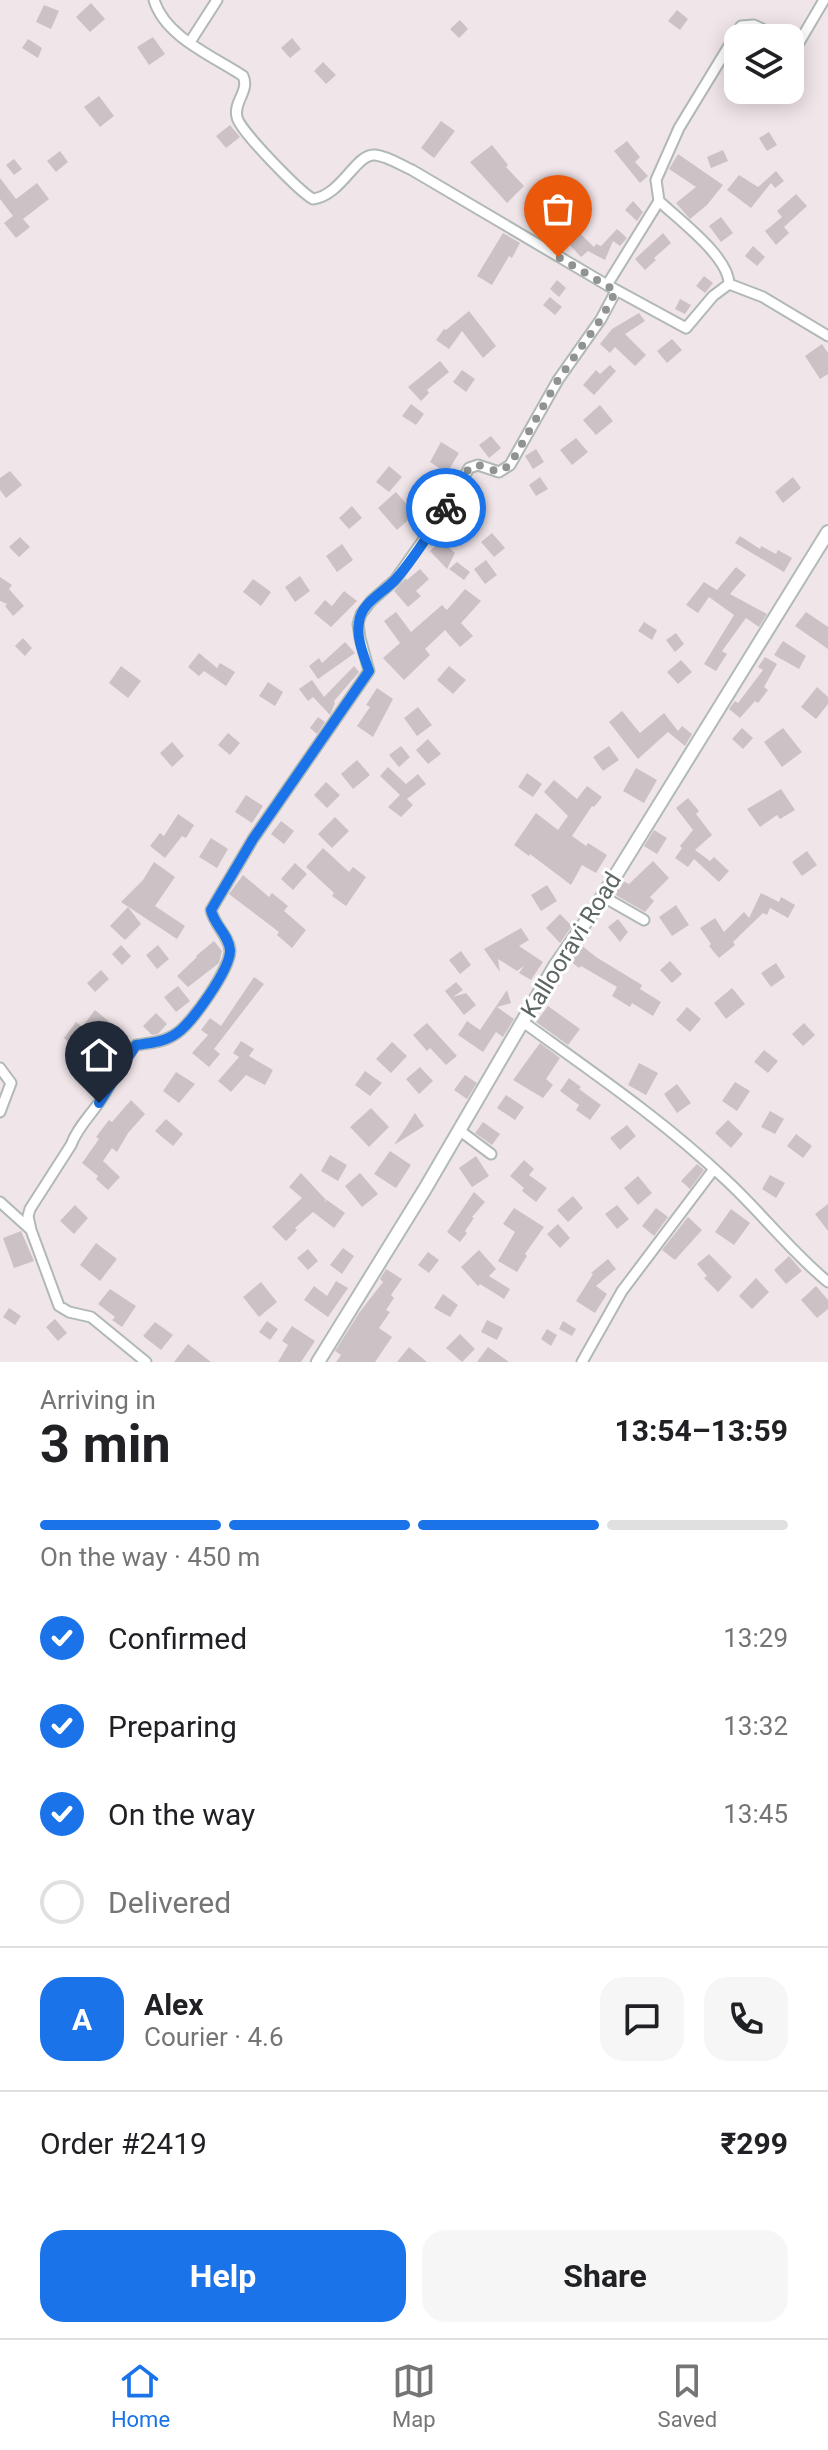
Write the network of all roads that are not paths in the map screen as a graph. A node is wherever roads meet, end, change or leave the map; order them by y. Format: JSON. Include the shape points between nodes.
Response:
{"nodes":[{"id":1,"x":154,"y":0,"type":"edge"},
{"id":2,"x":217,"y":0,"type":"edge"},
{"id":3,"x":824,"y":0,"type":"edge"},
{"id":4,"x":804,"y":34,"type":"edge"},
{"id":5,"x":190,"y":42,"type":"junction"},
{"id":6,"x":724,"y":54,"type":"edge"},
{"id":7,"x":659,"y":201,"type":"junction"},
{"id":8,"x":729,"y":284,"type":"junction"},
{"id":9,"x":612,"y":288,"type":"junction"},
{"id":10,"x":828,"y":336,"type":"edge"},
{"id":11,"x":828,"y":532,"type":"edge"},
{"id":12,"x":602,"y":896,"type":"junction"},
{"id":13,"x":644,"y":920,"type":"dead end"},
{"id":14,"x":523,"y":1022,"type":"junction"},
{"id":15,"x":0,"y":1068,"type":"edge"},
{"id":16,"x":0,"y":1112,"type":"edge"},
{"id":17,"x":459,"y":1130,"type":"junction"},
{"id":18,"x":491,"y":1154,"type":"dead end"},
{"id":19,"x":714,"y":1169,"type":"junction"},
{"id":20,"x":0,"y":1202,"type":"edge"},
{"id":21,"x":31,"y":1230,"type":"junction"},
{"id":22,"x":828,"y":1282,"type":"edge"},
{"id":23,"x":146,"y":1362,"type":"edge"},
{"id":24,"x":318,"y":1362,"type":"edge"},
{"id":25,"x":582,"y":1362,"type":"edge"}],
"edges":[{"from":1,"to":5,"type":"street","via":[[164,19]]},
{"from":2,"to":5,"type":"street"},
{"from":3,"to":4,"type":"street"},
{"from":5,"to":9,"type":"street","via":[[243,76],[246,86],[237,120],[313,199],[333,192],[358,164],[378,155]]},
{"from":6,"to":7,"type":"street","via":[[679,128],[656,180]]},
{"from":7,"to":8,"type":"street","via":[[714,252],[729,273]]},
{"from":7,"to":9,"type":"street"},
{"from":8,"to":9,"type":"street","via":[[686,328]]},
{"from":8,"to":10,"type":"street","via":[[763,297]]},
{"from":9,"to":21,"type":"street","via":[[601,319],[558,380],[510,465],[499,472],[478,465],[469,468],[395,580],[361,614],[358,624],[369,671],[253,839],[211,910],[230,945],[223,971],[181,1032],[136,1045],[128,1054],[30,1209]]},
{"from":11,"to":12,"type":"main road","name":"Kallooravi Road"},
{"from":12,"to":13,"type":"street"},
{"from":12,"to":14,"type":"main road","name":"Kallooravi Road"},
{"from":14,"to":17,"type":"main road","name":"Kallooravi Road"},
{"from":14,"to":19,"type":"street","via":[[648,1113]]},
{"from":15,"to":16,"type":"street","via":[[11,1083]]},
{"from":17,"to":18,"type":"street"},
{"from":17,"to":24,"type":"main road","name":"Kallooravi Road"},
{"from":19,"to":22,"type":"street"},
{"from":19,"to":25,"type":"street","via":[[622,1291]]},
{"from":20,"to":21,"type":"street"},
{"from":21,"to":23,"type":"street","via":[[59,1306],[91,1317]]}]}
